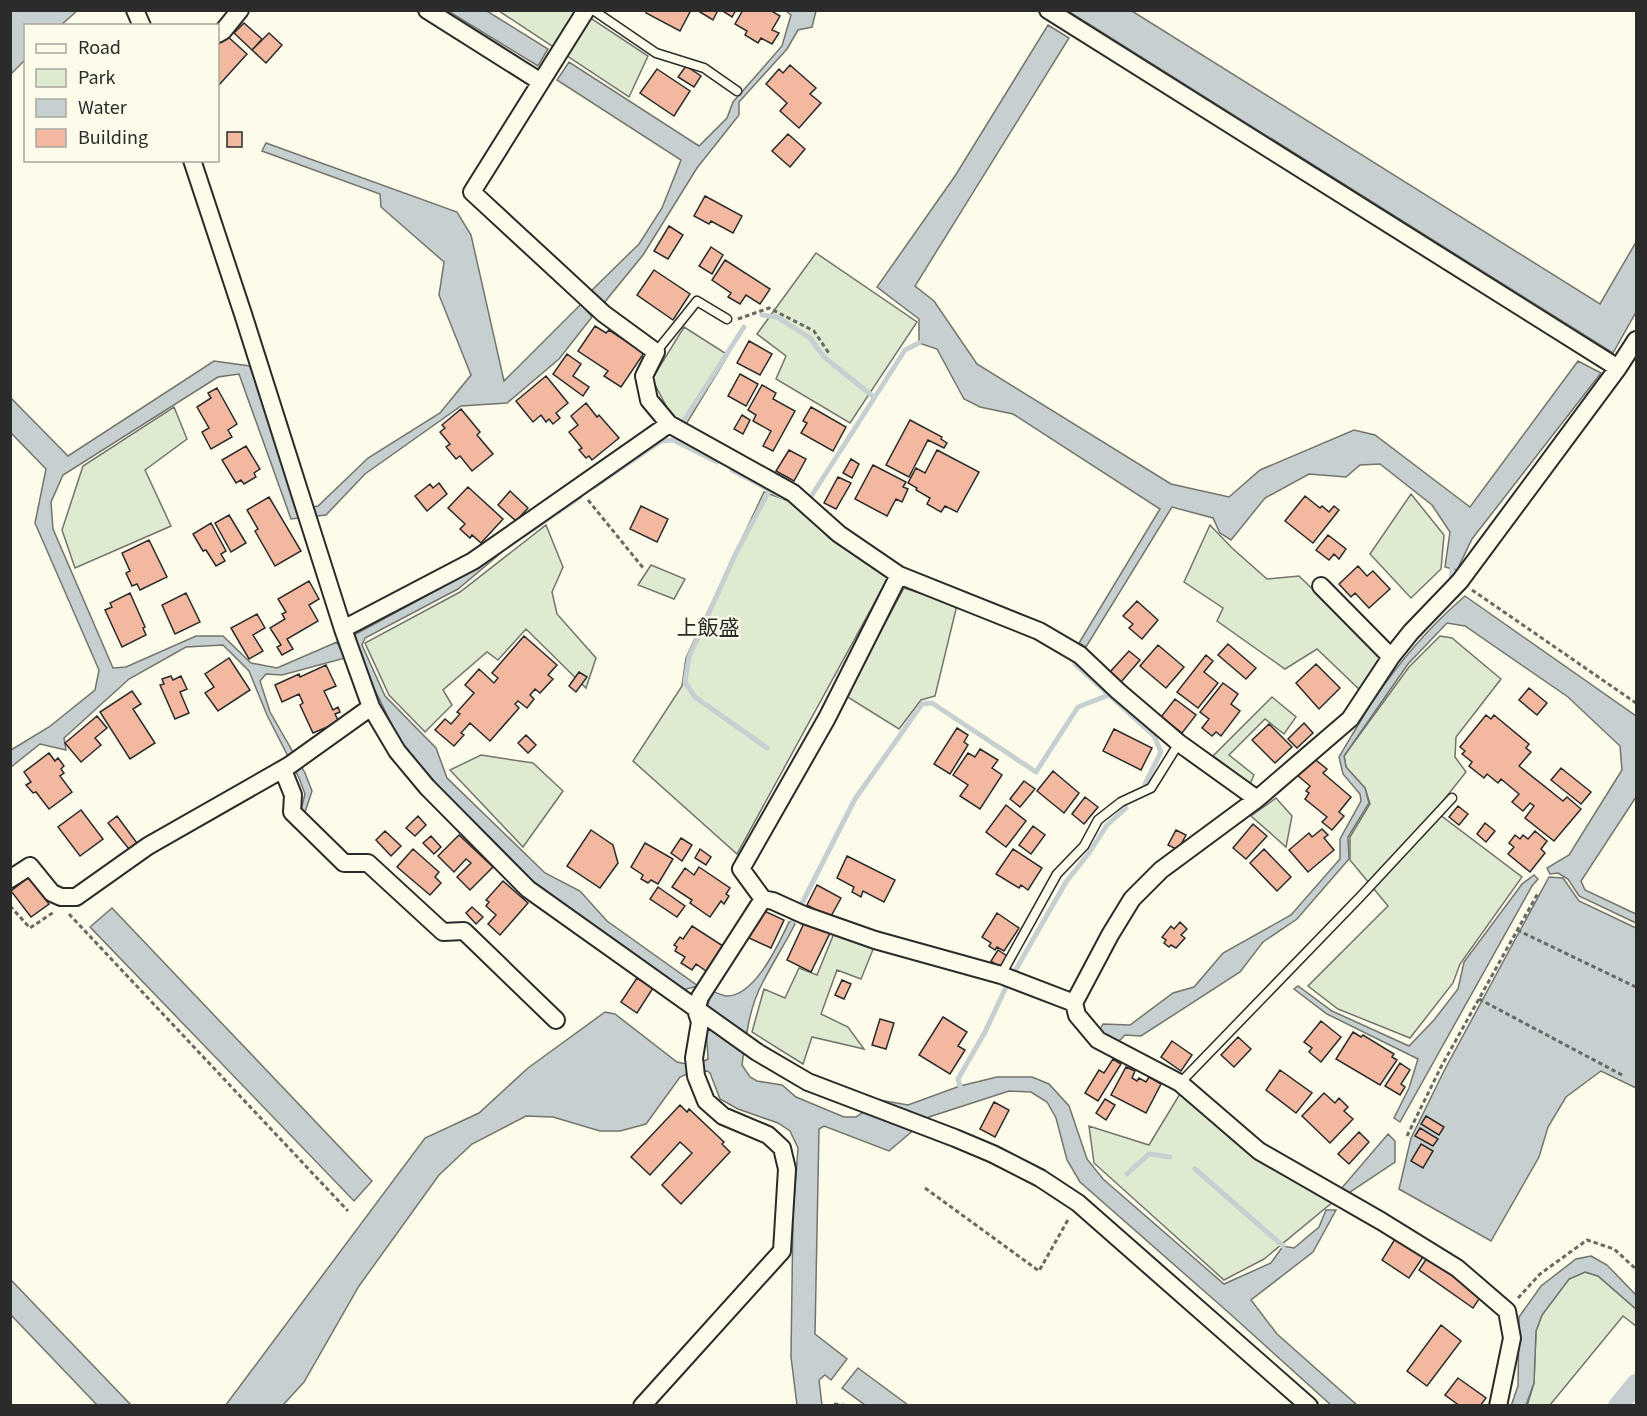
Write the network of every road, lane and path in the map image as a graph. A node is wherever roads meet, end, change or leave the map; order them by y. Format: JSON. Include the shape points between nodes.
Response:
{"nodes":[{"id":1,"x":135,"y":10,"type":"edge"},
{"id":2,"x":240,"y":10,"type":"edge"},
{"id":3,"x":427,"y":10,"type":"edge"},
{"id":4,"x":586,"y":10,"type":"edge"},
{"id":5,"x":593,"y":10,"type":"edge"},
{"id":6,"x":1048,"y":10,"type":"edge"},
{"id":7,"x":141,"y":24,"type":"edge"},
{"id":8,"x":219,"y":33,"type":"edge"},
{"id":9,"x":541,"y":82,"type":"junction"},
{"id":10,"x":737,"y":91,"type":"dead end"},
{"id":11,"x":193,"y":162,"type":"edge"},
{"id":12,"x":727,"y":319,"type":"joint"},
{"id":13,"x":1636,"y":340,"type":"edge"},
{"id":14,"x":656,"y":352,"type":"junction"},
{"id":15,"x":831,"y":355,"type":"dead end"},
{"id":16,"x":1618,"y":368,"type":"junction"},
{"id":17,"x":669,"y":424,"type":"junction"},
{"id":18,"x":578,"y":487,"type":"junction"},
{"id":19,"x":644,"y":569,"type":"dead end"},
{"id":20,"x":899,"y":575,"type":"junction"},
{"id":21,"x":1321,"y":586,"type":"dead end"},
{"id":22,"x":1454,"y":587,"type":"junction"},
{"id":23,"x":348,"y":642,"type":"junction"},
{"id":24,"x":1392,"y":657,"type":"junction"},
{"id":25,"x":1636,"y":703,"type":"edge"},
{"id":26,"x":371,"y":707,"type":"junction"},
{"id":27,"x":1179,"y":742,"type":"junction"},
{"id":28,"x":290,"y":764,"type":"junction"},
{"id":29,"x":1452,"y":798,"type":"dead end"},
{"id":30,"x":1257,"y":800,"type":"junction"},
{"id":31,"x":10,"y":879,"type":"edge"},
{"id":32,"x":1538,"y":892,"type":"dead end"},
{"id":33,"x":763,"y":899,"type":"junction"},
{"id":34,"x":10,"y":906,"type":"edge"},
{"id":35,"x":1517,"y":930,"type":"junction"},
{"id":36,"x":1008,"y":978,"type":"junction"},
{"id":37,"x":1636,"y":987,"type":"edge"},
{"id":38,"x":701,"y":998,"type":"junction"},
{"id":39,"x":1479,"y":999,"type":"junction"},
{"id":40,"x":1074,"y":1003,"type":"junction"},
{"id":41,"x":556,"y":1020,"type":"dead end"},
{"id":42,"x":1624,"y":1076,"type":"dead end"},
{"id":43,"x":1180,"y":1083,"type":"junction"},
{"id":44,"x":1407,"y":1136,"type":"dead end"},
{"id":45,"x":925,"y":1188,"type":"dead end"},
{"id":46,"x":1078,"y":1203,"type":"junction"},
{"id":47,"x":348,"y":1211,"type":"dead end"},
{"id":48,"x":1636,"y":1269,"type":"edge"},
{"id":49,"x":1507,"y":1311,"type":"junction"},
{"id":50,"x":834,"y":1404,"type":"dead end"},
{"id":51,"x":642,"y":1406,"type":"edge"},
{"id":52,"x":849,"y":1406,"type":"edge"},
{"id":53,"x":1309,"y":1406,"type":"edge"},
{"id":54,"x":1498,"y":1406,"type":"edge"}],
"edges":[{"from":1,"to":7,"type":"street"},
{"from":2,"to":8,"type":"street"},
{"from":3,"to":9,"type":"street"},
{"from":4,"to":9,"type":"street"},
{"from":5,"to":10,"type":"lane","via":[[656,53],[704,68]]},
{"from":6,"to":16,"type":"street"},
{"from":9,"to":14,"type":"street","via":[[471,192],[604,314]]},
{"from":11,"to":23,"type":"street"},
{"from":12,"to":14,"type":"lane","via":[[697,302]]},
{"from":12,"to":15,"type":"path","via":[[740,320],[769,308],[814,331]]},
{"from":13,"to":16,"type":"street"},
{"from":14,"to":17,"type":"street","via":[[644,376],[649,400]]},
{"from":16,"to":22,"type":"street"},
{"from":17,"to":18,"type":"street"},
{"from":17,"to":20,"type":"street","via":[[793,494],[838,534]]},
{"from":18,"to":19,"type":"path"},
{"from":18,"to":23,"type":"street"},
{"from":20,"to":27,"type":"street","via":[[1039,631],[1080,655]]},
{"from":20,"to":33,"type":"street","via":[[827,718],[741,869]]},
{"from":21,"to":24,"type":"street"},
{"from":22,"to":24,"type":"street"},
{"from":22,"to":25,"type":"path"},
{"from":23,"to":26,"type":"street"},
{"from":24,"to":30,"type":"street","via":[[1350,720]]},
{"from":26,"to":28,"type":"street"},
{"from":26,"to":38,"type":"street","via":[[398,751],[428,787],[528,890]]},
{"from":27,"to":30,"type":"street"},
{"from":27,"to":36,"type":"lane","via":[[1151,788],[1121,802],[1098,820],[1084,846],[1057,874]]},
{"from":28,"to":31,"type":"street","via":[[148,846],[76,897],[52,893],[30,866]]},
{"from":28,"to":41,"type":"street","via":[[292,812],[344,863],[368,863],[443,932],[464,931]]},
{"from":29,"to":43,"type":"lane"},
{"from":30,"to":40,"type":"street","via":[[1161,870],[1132,899]]},
{"from":32,"to":35,"type":"path"},
{"from":33,"to":36,"type":"street","via":[[875,940]]},
{"from":33,"to":38,"type":"street"},
{"from":34,"to":47,"type":"path","via":[[30,928],[62,906]]},
{"from":35,"to":37,"type":"path"},
{"from":35,"to":39,"type":"path"},
{"from":36,"to":40,"type":"street"},
{"from":38,"to":46,"type":"street","via":[[757,1052],[808,1082],[993,1154]]},
{"from":38,"to":51,"type":"street","via":[[694,1058],[706,1101],[723,1116],[768,1135],[782,1148],[787,1169],[782,1251]]},
{"from":39,"to":42,"type":"path"},
{"from":39,"to":44,"type":"path"},
{"from":40,"to":43,"type":"street","via":[[1077,1014],[1098,1040]]},
{"from":43,"to":49,"type":"street","via":[[1259,1151],[1457,1268]]},
{"from":45,"to":46,"type":"path","via":[[1039,1271]]},
{"from":46,"to":53,"type":"street"},
{"from":48,"to":49,"type":"path","via":[[1614,1249],[1587,1240],[1540,1274]]},
{"from":49,"to":54,"type":"street","via":[[1512,1338]]},
{"from":50,"to":52,"type":"path"}]}
